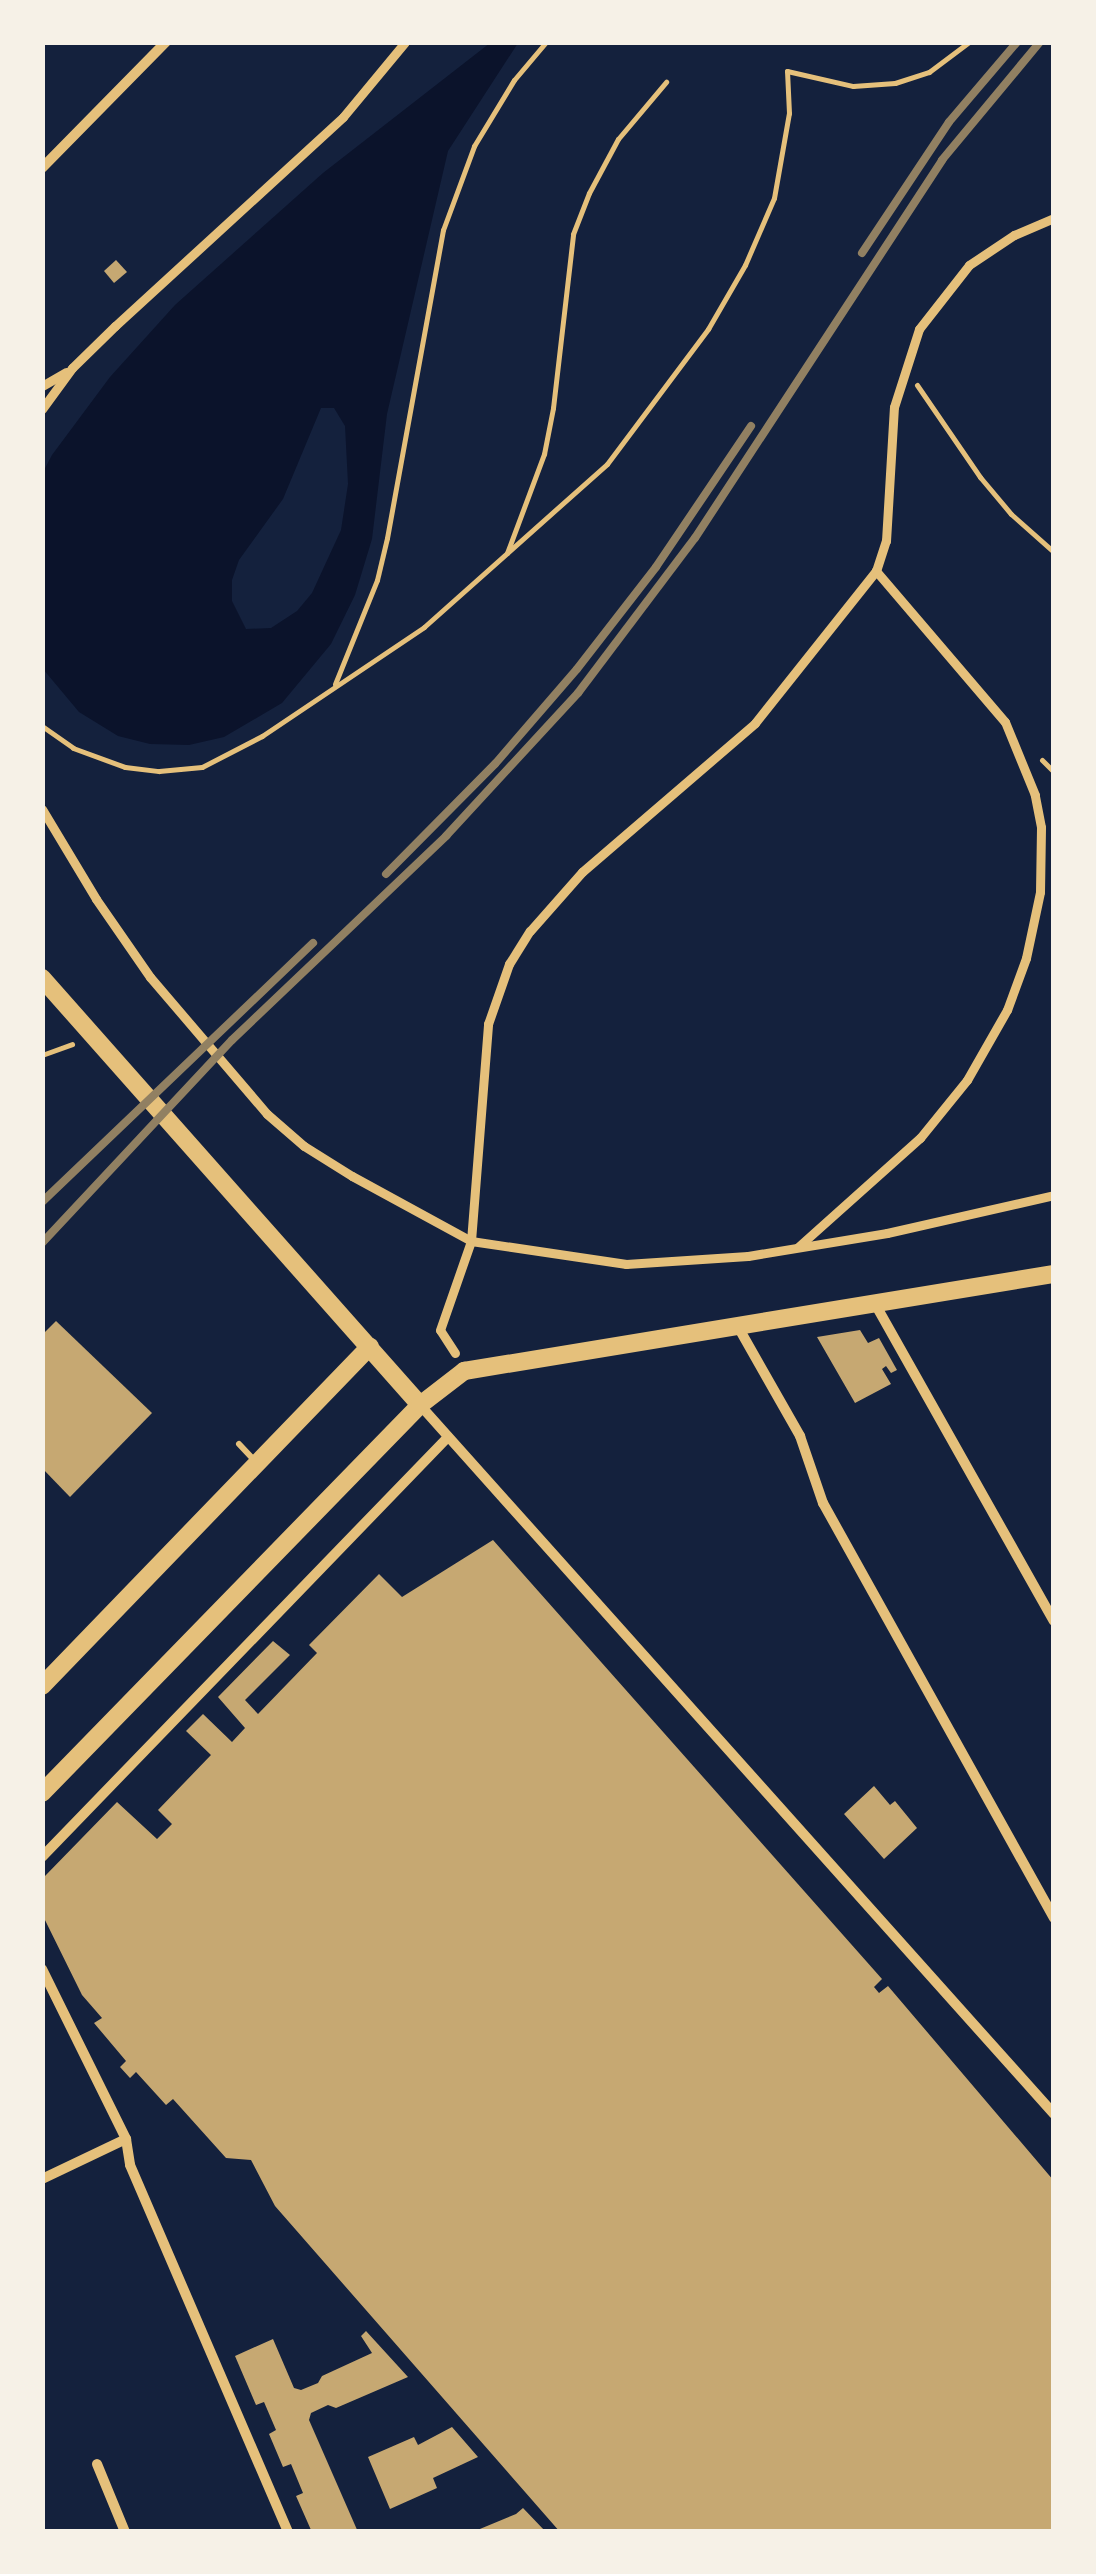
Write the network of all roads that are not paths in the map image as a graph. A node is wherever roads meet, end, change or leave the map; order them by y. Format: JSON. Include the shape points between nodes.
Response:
{"nodes":[{"id":1,"x":166,"y":42,"type":"edge"},
{"id":2,"x":405,"y":42,"type":"edge"},
{"id":3,"x":42,"y":168,"type":"edge"},
{"id":4,"x":1054,"y":218,"type":"edge"},
{"id":5,"x":72,"y":368,"type":"junction"},
{"id":6,"x":42,"y":386,"type":"edge"},
{"id":7,"x":42,"y":409,"type":"edge"},
{"id":8,"x":876,"y":571,"type":"junction"},
{"id":9,"x":42,"y":809,"type":"edge"},
{"id":10,"x":42,"y":978,"type":"edge"},
{"id":11,"x":1054,"y":1195,"type":"edge"},
{"id":12,"x":471,"y":1241,"type":"junction"},
{"id":13,"x":796,"y":1249,"type":"junction"},
{"id":14,"x":1054,"y":1274,"type":"edge"},
{"id":15,"x":874,"y":1302,"type":"junction"},
{"id":16,"x":736,"y":1324,"type":"junction"},
{"id":17,"x":370,"y":1346,"type":"junction"},
{"id":18,"x":455,"y":1354,"type":"dead end"},
{"id":19,"x":420,"y":1405,"type":"junction"},
{"id":20,"x":448,"y":1437,"type":"junction"},
{"id":21,"x":240,"y":1444,"type":"dead end"},
{"id":22,"x":256,"y":1462,"type":"junction"},
{"id":23,"x":1054,"y":1621,"type":"edge"},
{"id":24,"x":42,"y":1686,"type":"edge"},
{"id":25,"x":42,"y":1793,"type":"edge"},
{"id":26,"x":42,"y":1856,"type":"edge"},
{"id":27,"x":1054,"y":1918,"type":"edge"},
{"id":28,"x":42,"y":1969,"type":"edge"},
{"id":29,"x":1053,"y":2112,"type":"edge"},
{"id":30,"x":126,"y":2139,"type":"junction"},
{"id":31,"x":42,"y":2179,"type":"edge"},
{"id":32,"x":97,"y":2464,"type":"dead end"},
{"id":33,"x":125,"y":2532,"type":"edge"},
{"id":34,"x":288,"y":2532,"type":"edge"}],
"edges":[{"from":1,"to":3,"type":"street"},
{"from":2,"to":5,"type":"street","via":[[343,117]]},
{"from":4,"to":8,"type":"street","via":[[969,265],[930,310],[904,365],[894,407],[886,541]]},
{"from":5,"to":6,"type":"street"},
{"from":5,"to":7,"type":"street"},
{"from":8,"to":12,"type":"street","via":[[754,724],[582,872],[509,964],[488,1024]]},
{"from":8,"to":13,"type":"street","via":[[1005,722],[1035,795],[1040,892],[1007,1010],[967,1080],[920,1138]]},
{"from":9,"to":12,"type":"street","via":[[150,977],[267,1114],[304,1146]]},
{"from":10,"to":17,"type":"street"},
{"from":11,"to":13,"type":"street"},
{"from":12,"to":13,"type":"street","via":[[626,1264]]},
{"from":12,"to":18,"type":"street","via":[[440,1330]]},
{"from":14,"to":15,"type":"street"},
{"from":15,"to":16,"type":"street"},
{"from":15,"to":23,"type":"street"},
{"from":16,"to":19,"type":"street","via":[[464,1371]]},
{"from":16,"to":27,"type":"street","via":[[800,1436],[823,1503]]},
{"from":17,"to":19,"type":"street"},
{"from":17,"to":22,"type":"street"},
{"from":19,"to":20,"type":"street"},
{"from":19,"to":25,"type":"street"},
{"from":20,"to":26,"type":"street"},
{"from":20,"to":29,"type":"street"},
{"from":21,"to":22,"type":"lane"},
{"from":22,"to":24,"type":"street"},
{"from":28,"to":30,"type":"street"},
{"from":30,"to":31,"type":"street"},
{"from":30,"to":34,"type":"street","via":[[130,2166]]},
{"from":32,"to":33,"type":"street"}]}
